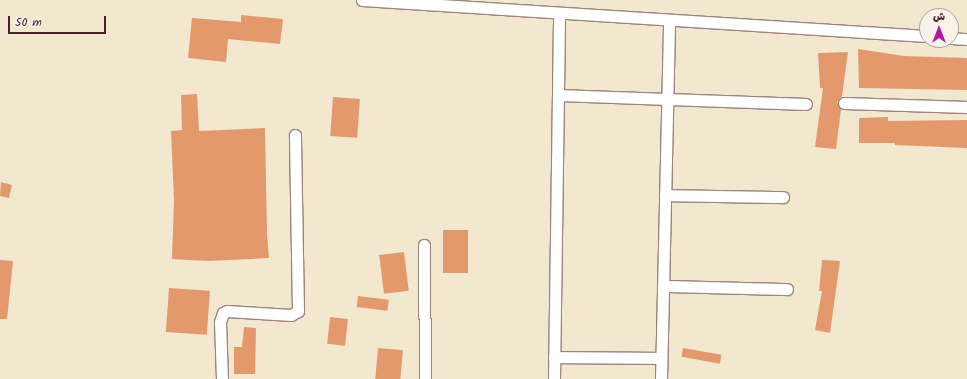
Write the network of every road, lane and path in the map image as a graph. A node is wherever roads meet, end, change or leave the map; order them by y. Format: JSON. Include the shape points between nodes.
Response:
{"nodes":[{"id":1,"x":362,"y":0,"type":"edge"},
{"id":2,"x":559,"y":13,"type":"junction"},
{"id":3,"x":669,"y":20,"type":"junction"},
{"id":4,"x":919,"y":36,"type":"edge"},
{"id":5,"x":558,"y":95,"type":"junction"},
{"id":6,"x":667,"y":101,"type":"junction"},
{"id":7,"x":844,"y":103,"type":"dead end"},
{"id":8,"x":806,"y":104,"type":"dead end"},
{"id":9,"x":967,"y":108,"type":"edge"},
{"id":10,"x":295,"y":136,"type":"dead end"},
{"id":11,"x":665,"y":195,"type":"junction"},
{"id":12,"x":783,"y":197,"type":"dead end"},
{"id":13,"x":424,"y":245,"type":"dead end"},
{"id":14,"x":663,"y":286,"type":"junction"},
{"id":15,"x":787,"y":289,"type":"dead end"},
{"id":16,"x":554,"y":357,"type":"junction"},
{"id":17,"x":661,"y":358,"type":"junction"},
{"id":18,"x":222,"y":379,"type":"edge"},
{"id":19,"x":425,"y":379,"type":"edge"},
{"id":20,"x":554,"y":379,"type":"edge"},
{"id":21,"x":661,"y":379,"type":"edge"}],
"edges":[{"from":1,"to":2,"type":"street"},
{"from":2,"to":3,"type":"street"},
{"from":2,"to":5,"type":"street"},
{"from":3,"to":4,"type":"street"},
{"from":3,"to":6,"type":"street"},
{"from":5,"to":6,"type":"street"},
{"from":5,"to":16,"type":"street"},
{"from":6,"to":8,"type":"street"},
{"from":6,"to":11,"type":"street"},
{"from":7,"to":9,"type":"street"},
{"from":10,"to":18,"type":"street","via":[[298,311],[291,315],[227,311],[223,313],[220,322]]},
{"from":11,"to":12,"type":"street"},
{"from":11,"to":14,"type":"street"},
{"from":13,"to":19,"type":"street"},
{"from":14,"to":15,"type":"street"},
{"from":14,"to":17,"type":"street"},
{"from":16,"to":17,"type":"street"},
{"from":16,"to":20,"type":"street"},
{"from":17,"to":21,"type":"street"}]}
